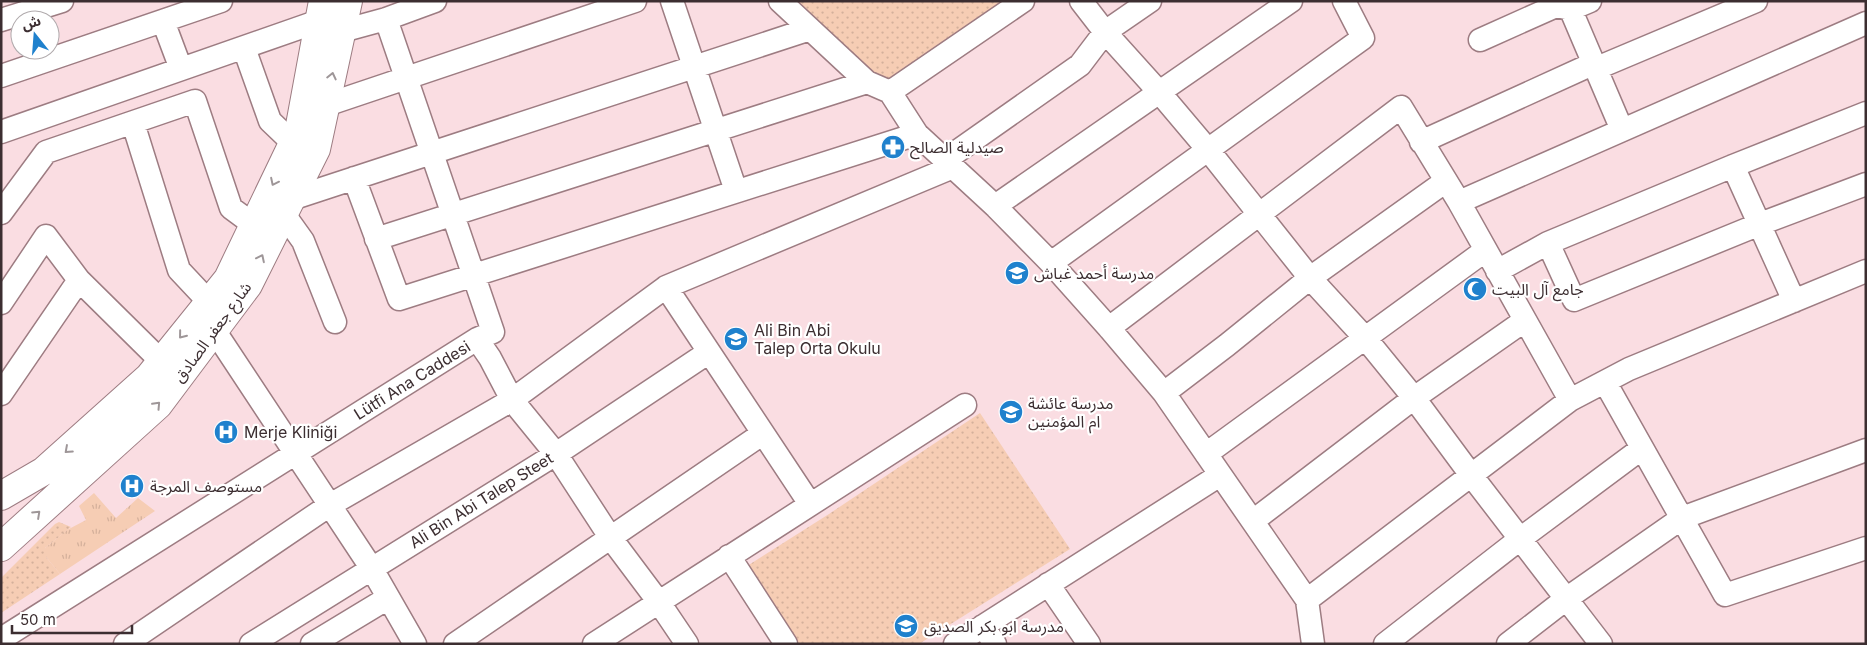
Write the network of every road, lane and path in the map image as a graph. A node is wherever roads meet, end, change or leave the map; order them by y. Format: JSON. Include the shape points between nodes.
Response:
{"nodes":[{"id":1,"x":62,"y":1,"type":"edge"},
{"id":2,"x":221,"y":1,"type":"edge"},
{"id":3,"x":348,"y":1,"type":"edge"},
{"id":4,"x":435,"y":1,"type":"edge"},
{"id":5,"x":635,"y":1,"type":"edge"},
{"id":6,"x":672,"y":1,"type":"edge"},
{"id":7,"x":780,"y":1,"type":"edge"},
{"id":8,"x":1022,"y":1,"type":"edge"},
{"id":9,"x":1080,"y":1,"type":"edge"},
{"id":10,"x":1150,"y":1,"type":"edge"},
{"id":11,"x":1291,"y":1,"type":"edge"},
{"id":12,"x":1344,"y":1,"type":"edge"},
{"id":13,"x":1756,"y":1,"type":"edge"},
{"id":14,"x":1576,"y":4,"type":"edge"},
{"id":15,"x":1714,"y":9,"type":"edge"},
{"id":16,"x":164,"y":14,"type":"edge"},
{"id":17,"x":328,"y":18,"type":"edge"},
{"id":18,"x":386,"y":19,"type":"junction"},
{"id":19,"x":1,"y":20,"type":"edge"},
{"id":20,"x":1866,"y":23,"type":"edge"},
{"id":21,"x":810,"y":29,"type":"junction"},
{"id":22,"x":1105,"y":32,"type":"junction"},
{"id":23,"x":1480,"y":40,"type":"dead end"},
{"id":24,"x":244,"y":48,"type":"junction"},
{"id":25,"x":695,"y":67,"type":"junction"},
{"id":26,"x":1597,"y":68,"type":"junction"},
{"id":27,"x":181,"y":69,"type":"junction"},
{"id":28,"x":1,"y":76,"type":"edge"},
{"id":29,"x":406,"y":78,"type":"junction"},
{"id":30,"x":867,"y":82,"type":"junction"},
{"id":31,"x":890,"y":92,"type":"junction"},
{"id":32,"x":1160,"y":93,"type":"junction"},
{"id":33,"x":326,"y":105,"type":"junction"},
{"id":34,"x":1866,"y":113,"type":"edge"},
{"id":35,"x":133,"y":123,"type":"junction"},
{"id":36,"x":1622,"y":130,"type":"junction"},
{"id":37,"x":716,"y":131,"type":"junction"},
{"id":38,"x":1,"y":132,"type":"edge"},
{"id":39,"x":917,"y":134,"type":"junction"},
{"id":40,"x":1421,"y":142,"type":"junction"},
{"id":41,"x":293,"y":143,"type":"junction"},
{"id":42,"x":1209,"y":150,"type":"junction"},
{"id":43,"x":432,"y":153,"type":"junction"},
{"id":44,"x":949,"y":164,"type":"junction"},
{"id":45,"x":1733,"y":166,"type":"junction"},
{"id":46,"x":354,"y":178,"type":"junction"},
{"id":47,"x":1446,"y":181,"type":"junction"},
{"id":48,"x":1866,"y":184,"type":"edge"},
{"id":49,"x":736,"y":191,"type":"junction"},
{"id":50,"x":1459,"y":202,"type":"junction"},
{"id":51,"x":287,"y":206,"type":"junction"},
{"id":52,"x":996,"y":206,"type":"junction"},
{"id":53,"x":1,"y":213,"type":"edge"},
{"id":54,"x":1260,"y":214,"type":"junction"},
{"id":55,"x":453,"y":215,"type":"junction"},
{"id":56,"x":1760,"y":224,"type":"junction"},
{"id":57,"x":254,"y":225,"type":"junction"},
{"id":58,"x":376,"y":239,"type":"junction"},
{"id":59,"x":1548,"y":243,"type":"junction"},
{"id":60,"x":1486,"y":250,"type":"junction"},
{"id":61,"x":1051,"y":263,"type":"junction"},
{"id":62,"x":1497,"y":270,"type":"junction"},
{"id":63,"x":1866,"y":271,"type":"edge"},
{"id":64,"x":473,"y":275,"type":"junction"},
{"id":65,"x":1310,"y":278,"type":"junction"},
{"id":66,"x":79,"y":280,"type":"junction"},
{"id":67,"x":666,"y":287,"type":"junction"},
{"id":68,"x":1794,"y":301,"type":"junction"},
{"id":69,"x":209,"y":302,"type":"junction"},
{"id":70,"x":1,"y":303,"type":"edge"},
{"id":71,"x":1524,"y":321,"type":"junction"},
{"id":72,"x":335,"y":322,"type":"dead end"},
{"id":73,"x":1110,"y":328,"type":"junction"},
{"id":74,"x":214,"y":330,"type":"junction"},
{"id":75,"x":1366,"y":338,"type":"junction"},
{"id":76,"x":477,"y":339,"type":"junction"},
{"id":77,"x":709,"y":352,"type":"junction"},
{"id":78,"x":161,"y":361,"type":"junction"},
{"id":79,"x":1605,"y":382,"type":"junction"},
{"id":80,"x":1164,"y":393,"type":"junction"},
{"id":81,"x":1,"y":394,"type":"edge"},
{"id":82,"x":1414,"y":398,"type":"junction"},
{"id":83,"x":512,"y":400,"type":"junction"},
{"id":84,"x":1570,"y":400,"type":"junction"},
{"id":85,"x":965,"y":405,"type":"dead end"},
{"id":86,"x":762,"y":434,"type":"junction"},
{"id":87,"x":1641,"y":449,"type":"junction"},
{"id":88,"x":1866,"y":450,"type":"edge"},
{"id":89,"x":296,"y":452,"type":"junction"},
{"id":90,"x":556,"y":454,"type":"junction"},
{"id":91,"x":1206,"y":454,"type":"junction"},
{"id":92,"x":1220,"y":475,"type":"junction"},
{"id":93,"x":1471,"y":475,"type":"junction"},
{"id":94,"x":1,"y":496,"type":"edge"},
{"id":95,"x":810,"y":504,"type":"junction"},
{"id":96,"x":330,"y":505,"type":"junction"},
{"id":97,"x":1682,"y":518,"type":"junction"},
{"id":98,"x":1253,"y":521,"type":"junction"},
{"id":99,"x":610,"y":536,"type":"junction"},
{"id":100,"x":1520,"y":539,"type":"junction"},
{"id":101,"x":1,"y":547,"type":"edge"},
{"id":102,"x":1866,"y":548,"type":"edge"},
{"id":103,"x":729,"y":556,"type":"junction"},
{"id":104,"x":372,"y":568,"type":"junction"},
{"id":105,"x":1048,"y":584,"type":"junction"},
{"id":106,"x":388,"y":598,"type":"junction"},
{"id":107,"x":1566,"y":599,"type":"junction"},
{"id":108,"x":1307,"y":600,"type":"junction"},
{"id":109,"x":658,"y":601,"type":"junction"},
{"id":110,"x":989,"y":635,"type":"edge"},
{"id":111,"x":1,"y":639,"type":"edge"},
{"id":112,"x":125,"y":644,"type":"edge"},
{"id":113,"x":251,"y":644,"type":"edge"},
{"id":114,"x":312,"y":644,"type":"edge"},
{"id":115,"x":415,"y":644,"type":"edge"},
{"id":116,"x":455,"y":644,"type":"edge"},
{"id":117,"x":594,"y":644,"type":"edge"},
{"id":118,"x":687,"y":644,"type":"edge"},
{"id":119,"x":786,"y":644,"type":"edge"},
{"id":120,"x":955,"y":644,"type":"edge"},
{"id":121,"x":1089,"y":644,"type":"edge"},
{"id":122,"x":1313,"y":644,"type":"edge"},
{"id":123,"x":1385,"y":644,"type":"edge"},
{"id":124,"x":1508,"y":644,"type":"edge"},
{"id":125,"x":1600,"y":644,"type":"edge"}],
"edges":[{"from":1,"to":19,"type":"street"},
{"from":2,"to":16,"type":"street"},
{"from":3,"to":17,"type":"main road","name":"شارع جعفر الصادق"},
{"from":4,"to":18,"type":"street"},
{"from":5,"to":29,"type":"street"},
{"from":6,"to":25,"type":"street"},
{"from":7,"to":21,"type":"street"},
{"from":8,"to":31,"type":"street"},
{"from":9,"to":22,"type":"street"},
{"from":10,"to":22,"type":"street"},
{"from":11,"to":32,"type":"street"},
{"from":12,"to":42,"type":"street","via":[[1363,38]]},
{"from":13,"to":15,"type":"street"},
{"from":14,"to":23,"type":"street","via":[[1556,6]]},
{"from":14,"to":26,"type":"street"},
{"from":15,"to":26,"type":"street"},
{"from":16,"to":27,"type":"street"},
{"from":16,"to":28,"type":"street"},
{"from":17,"to":18,"type":"street"},
{"from":17,"to":24,"type":"street"},
{"from":33,"to":17,"type":"main road","name":"شارع جعفر الصادق","one_way":true},
{"from":17,"to":41,"type":"main road","name":"شارع جعفر الصادق","via":[[299,131]]},
{"from":18,"to":29,"type":"street","name":"Lütfi Ana Caddesi"},
{"from":20,"to":36,"type":"street"},
{"from":21,"to":25,"type":"street"},
{"from":21,"to":30,"type":"street"},
{"from":22,"to":32,"type":"street"},
{"from":22,"to":44,"type":"street","via":[[1080,65]]},
{"from":24,"to":27,"type":"street"},
{"from":24,"to":41,"type":"street","via":[[270,121]]},
{"from":25,"to":37,"type":"street"},
{"from":25,"to":43,"type":"street"},
{"from":26,"to":36,"type":"street"},
{"from":26,"to":40,"type":"street","via":[[1588,66]]},
{"from":27,"to":38,"type":"street"},
{"from":29,"to":33,"type":"street"},
{"from":29,"to":43,"type":"street","name":"Lütfi Ana Caddesi"},
{"from":30,"to":31,"type":"street"},
{"from":30,"to":37,"type":"street"},
{"from":31,"to":39,"type":"street"},
{"from":32,"to":42,"type":"street"},
{"from":32,"to":52,"type":"street"},
{"from":33,"to":51,"type":"main road","name":"شارع جعفر الصادق","via":[[316,148]]},
{"from":34,"to":45,"type":"street"},
{"from":35,"to":53,"type":"street","via":[[46,152]]},
{"from":35,"to":57,"type":"street","via":[[195,101],[231,208]]},
{"from":35,"to":69,"type":"street","via":[[179,270]]},
{"from":36,"to":50,"type":"street"},
{"from":37,"to":49,"type":"street"},
{"from":37,"to":55,"type":"street"},
{"from":39,"to":44,"type":"street"},
{"from":39,"to":49,"type":"street"},
{"from":40,"to":47,"type":"street"},
{"from":40,"to":54,"type":"street","via":[[1401,107]]},
{"from":41,"to":57,"type":"main road","name":"شارع جعفر الصادق","one_way":true},
{"from":42,"to":54,"type":"street"},
{"from":42,"to":61,"type":"street"},
{"from":43,"to":46,"type":"street"},
{"from":43,"to":55,"type":"street","name":"Lütfi Ana Caddesi"},
{"from":44,"to":52,"type":"street"},
{"from":44,"to":67,"type":"street"},
{"from":45,"to":56,"type":"street"},
{"from":45,"to":59,"type":"street"},
{"from":46,"to":51,"type":"street"},
{"from":46,"to":58,"type":"street"},
{"from":47,"to":50,"type":"street"},
{"from":47,"to":65,"type":"street"},
{"from":48,"to":56,"type":"street"},
{"from":49,"to":64,"type":"street"},
{"from":50,"to":60,"type":"street"},
{"from":51,"to":72,"type":"street"},
{"from":74,"to":51,"type":"main road","name":"شارع جعفر الصادق","one_way":true,"via":[[248,285]]},
{"from":52,"to":61,"type":"street"},
{"from":54,"to":65,"type":"street"},
{"from":54,"to":73,"type":"street"},
{"from":55,"to":58,"type":"street"},
{"from":55,"to":64,"type":"street","name":"Lütfi Ana Caddesi"},
{"from":56,"to":59,"type":"street","via":[[1574,300]]},
{"from":56,"to":68,"type":"street"},
{"from":57,"to":69,"type":"main road","name":"شارع جعفر الصادق","via":[[228,279]]},
{"from":58,"to":64,"type":"street","via":[[399,299]]},
{"from":59,"to":62,"type":"street"},
{"from":60,"to":62,"type":"street"},
{"from":60,"to":75,"type":"street"},
{"from":61,"to":73,"type":"street"},
{"from":62,"to":71,"type":"street"},
{"from":63,"to":68,"type":"street"},
{"from":64,"to":76,"type":"street","name":"Lütfi Ana Caddesi","via":[[493,332]]},
{"from":65,"to":75,"type":"street"},
{"from":65,"to":80,"type":"street"},
{"from":66,"to":70,"type":"street","via":[[46,236]]},
{"from":66,"to":78,"type":"street"},
{"from":66,"to":81,"type":"street"},
{"from":67,"to":77,"type":"street"},
{"from":67,"to":83,"type":"street"},
{"from":68,"to":79,"type":"street"},
{"from":69,"to":78,"type":"main road","name":"شارع جعفر الصادق","one_way":true},
{"from":71,"to":82,"type":"street"},
{"from":71,"to":84,"type":"street"},
{"from":73,"to":80,"type":"street"},
{"from":74,"to":89,"type":"street"},
{"from":101,"to":74,"type":"main road","name":"شارع جعفر الصادق","one_way":true,"via":[[158,405]]},
{"from":75,"to":82,"type":"street"},
{"from":75,"to":91,"type":"street"},
{"from":76,"to":83,"type":"street"},
{"from":76,"to":89,"type":"street","name":"Lütfi Ana Caddesi"},
{"from":77,"to":86,"type":"street"},
{"from":77,"to":90,"type":"street","name":"Ali Bin Abi Talep Steet"},
{"from":78,"to":94,"type":"main road","name":"شارع جعفر الصادق","one_way":true,"via":[[149,377],[44,471]]},
{"from":79,"to":84,"type":"street"},
{"from":79,"to":87,"type":"street"},
{"from":80,"to":91,"type":"street"},
{"from":82,"to":93,"type":"street"},
{"from":82,"to":98,"type":"street"},
{"from":83,"to":90,"type":"street"},
{"from":83,"to":96,"type":"street"},
{"from":84,"to":93,"type":"street"},
{"from":85,"to":95,"type":"street"},
{"from":86,"to":95,"type":"street"},
{"from":86,"to":99,"type":"street"},
{"from":87,"to":97,"type":"street"},
{"from":87,"to":100,"type":"street"},
{"from":88,"to":97,"type":"street"},
{"from":89,"to":96,"type":"street"},
{"from":89,"to":111,"type":"street","name":"Lütfi Ana Caddesi"},
{"from":90,"to":99,"type":"street"},
{"from":90,"to":104,"type":"street","name":"Ali Bin Abi Talep Steet"},
{"from":91,"to":92,"type":"street"},
{"from":92,"to":98,"type":"street"},
{"from":92,"to":105,"type":"street"},
{"from":93,"to":100,"type":"street"},
{"from":93,"to":108,"type":"street"},
{"from":95,"to":103,"type":"street"},
{"from":96,"to":104,"type":"street"},
{"from":96,"to":112,"type":"street"},
{"from":97,"to":102,"type":"street","via":[[1725,595]]},
{"from":97,"to":107,"type":"street"},
{"from":98,"to":108,"type":"street"},
{"from":99,"to":109,"type":"street"},
{"from":99,"to":116,"type":"street"},
{"from":100,"to":107,"type":"street"},
{"from":100,"to":123,"type":"street"},
{"from":103,"to":109,"type":"street"},
{"from":103,"to":119,"type":"street"},
{"from":104,"to":106,"type":"street"},
{"from":104,"to":113,"type":"street","name":"Ali Bin Abi Talep Steet"},
{"from":105,"to":110,"type":"street"},
{"from":105,"to":121,"type":"street"},
{"from":106,"to":114,"type":"street"},
{"from":106,"to":115,"type":"street"},
{"from":107,"to":124,"type":"street"},
{"from":107,"to":125,"type":"street"},
{"from":108,"to":122,"type":"street"},
{"from":109,"to":117,"type":"street"},
{"from":109,"to":118,"type":"street"},
{"from":110,"to":120,"type":"street"}]}
